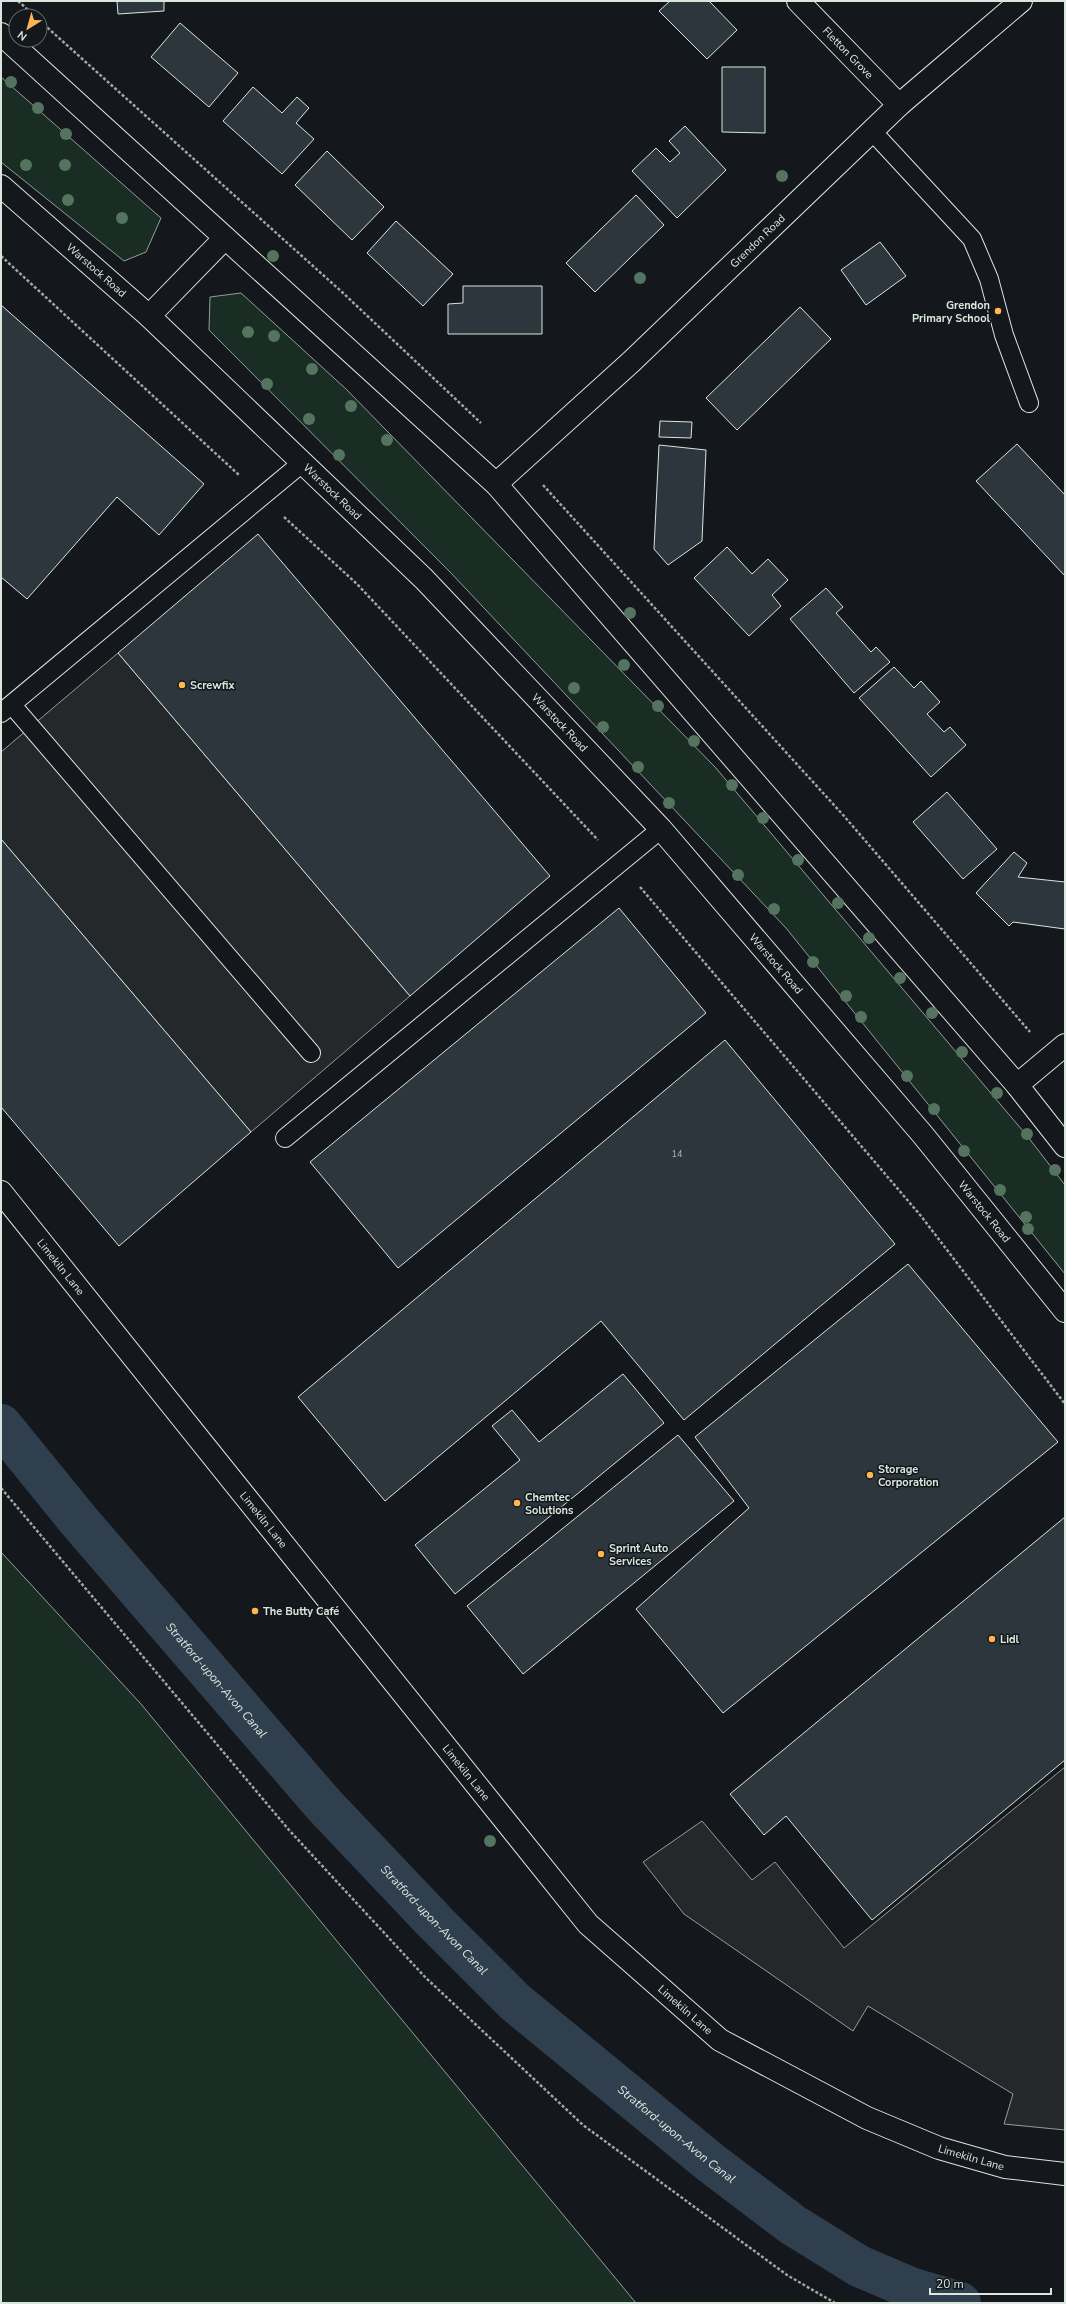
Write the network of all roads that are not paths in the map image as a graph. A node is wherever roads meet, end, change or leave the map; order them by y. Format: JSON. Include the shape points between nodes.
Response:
{"nodes":[{"id":1,"x":798,"y":1,"type":"edge"},
{"id":2,"x":1021,"y":1,"type":"edge"},
{"id":3,"x":1,"y":34,"type":"edge"},
{"id":4,"x":899,"y":105,"type":"junction"},
{"id":5,"x":872,"y":131,"type":"junction"},
{"id":6,"x":1,"y":186,"type":"edge"},
{"id":7,"x":225,"y":238,"type":"junction"},
{"id":8,"x":149,"y":316,"type":"junction"},
{"id":9,"x":1029,"y":402,"type":"dead end"},
{"id":10,"x":302,"y":462,"type":"junction"},
{"id":11,"x":496,"y":484,"type":"junction"},
{"id":12,"x":6,"y":709,"type":"edge"},
{"id":13,"x":661,"y":829,"type":"junction"},
{"id":14,"x":1065,"y":1045,"type":"edge"},
{"id":15,"x":312,"y":1053,"type":"dead end"},
{"id":16,"x":1017,"y":1085,"type":"junction"},
{"id":17,"x":285,"y":1138,"type":"dead end"},
{"id":18,"x":1065,"y":1146,"type":"edge"},
{"id":19,"x":1,"y":1192,"type":"edge"},
{"id":20,"x":1065,"y":1311,"type":"edge"},
{"id":21,"x":1065,"y":2174,"type":"edge"}],
"edges":[{"from":1,"to":4,"type":"street","name":"Fletton Grove"},
{"from":2,"to":4,"type":"street","name":"Grendon Road"},
{"from":3,"to":7,"type":"street"},
{"from":4,"to":5,"type":"street","name":"Grendon Road"},
{"from":5,"to":9,"type":"lane","via":[[972,239],[990,279],[1004,335]]},
{"from":5,"to":11,"type":"street","name":"Grendon Road","via":[[631,362]]},
{"from":6,"to":8,"type":"street","name":"Warstock Road"},
{"from":7,"to":8,"type":"street"},
{"from":7,"to":11,"type":"street"},
{"from":8,"to":10,"type":"street","name":"Warstock Road"},
{"from":10,"to":12,"type":"lane"},
{"from":10,"to":13,"type":"street","name":"Warstock Road","via":[[424,579]]},
{"from":11,"to":16,"type":"street"},
{"from":12,"to":15,"type":"lane"},
{"from":13,"to":17,"type":"lane"},
{"from":13,"to":20,"type":"street","name":"Warstock Road","via":[[923,1135]]},
{"from":14,"to":16,"type":"street"},
{"from":16,"to":18,"type":"street"},
{"from":19,"to":21,"type":"street","name":"Limekiln Lane","via":[[588,1924],[720,2040],[867,2118],[940,2148],[1005,2167]]}]}
